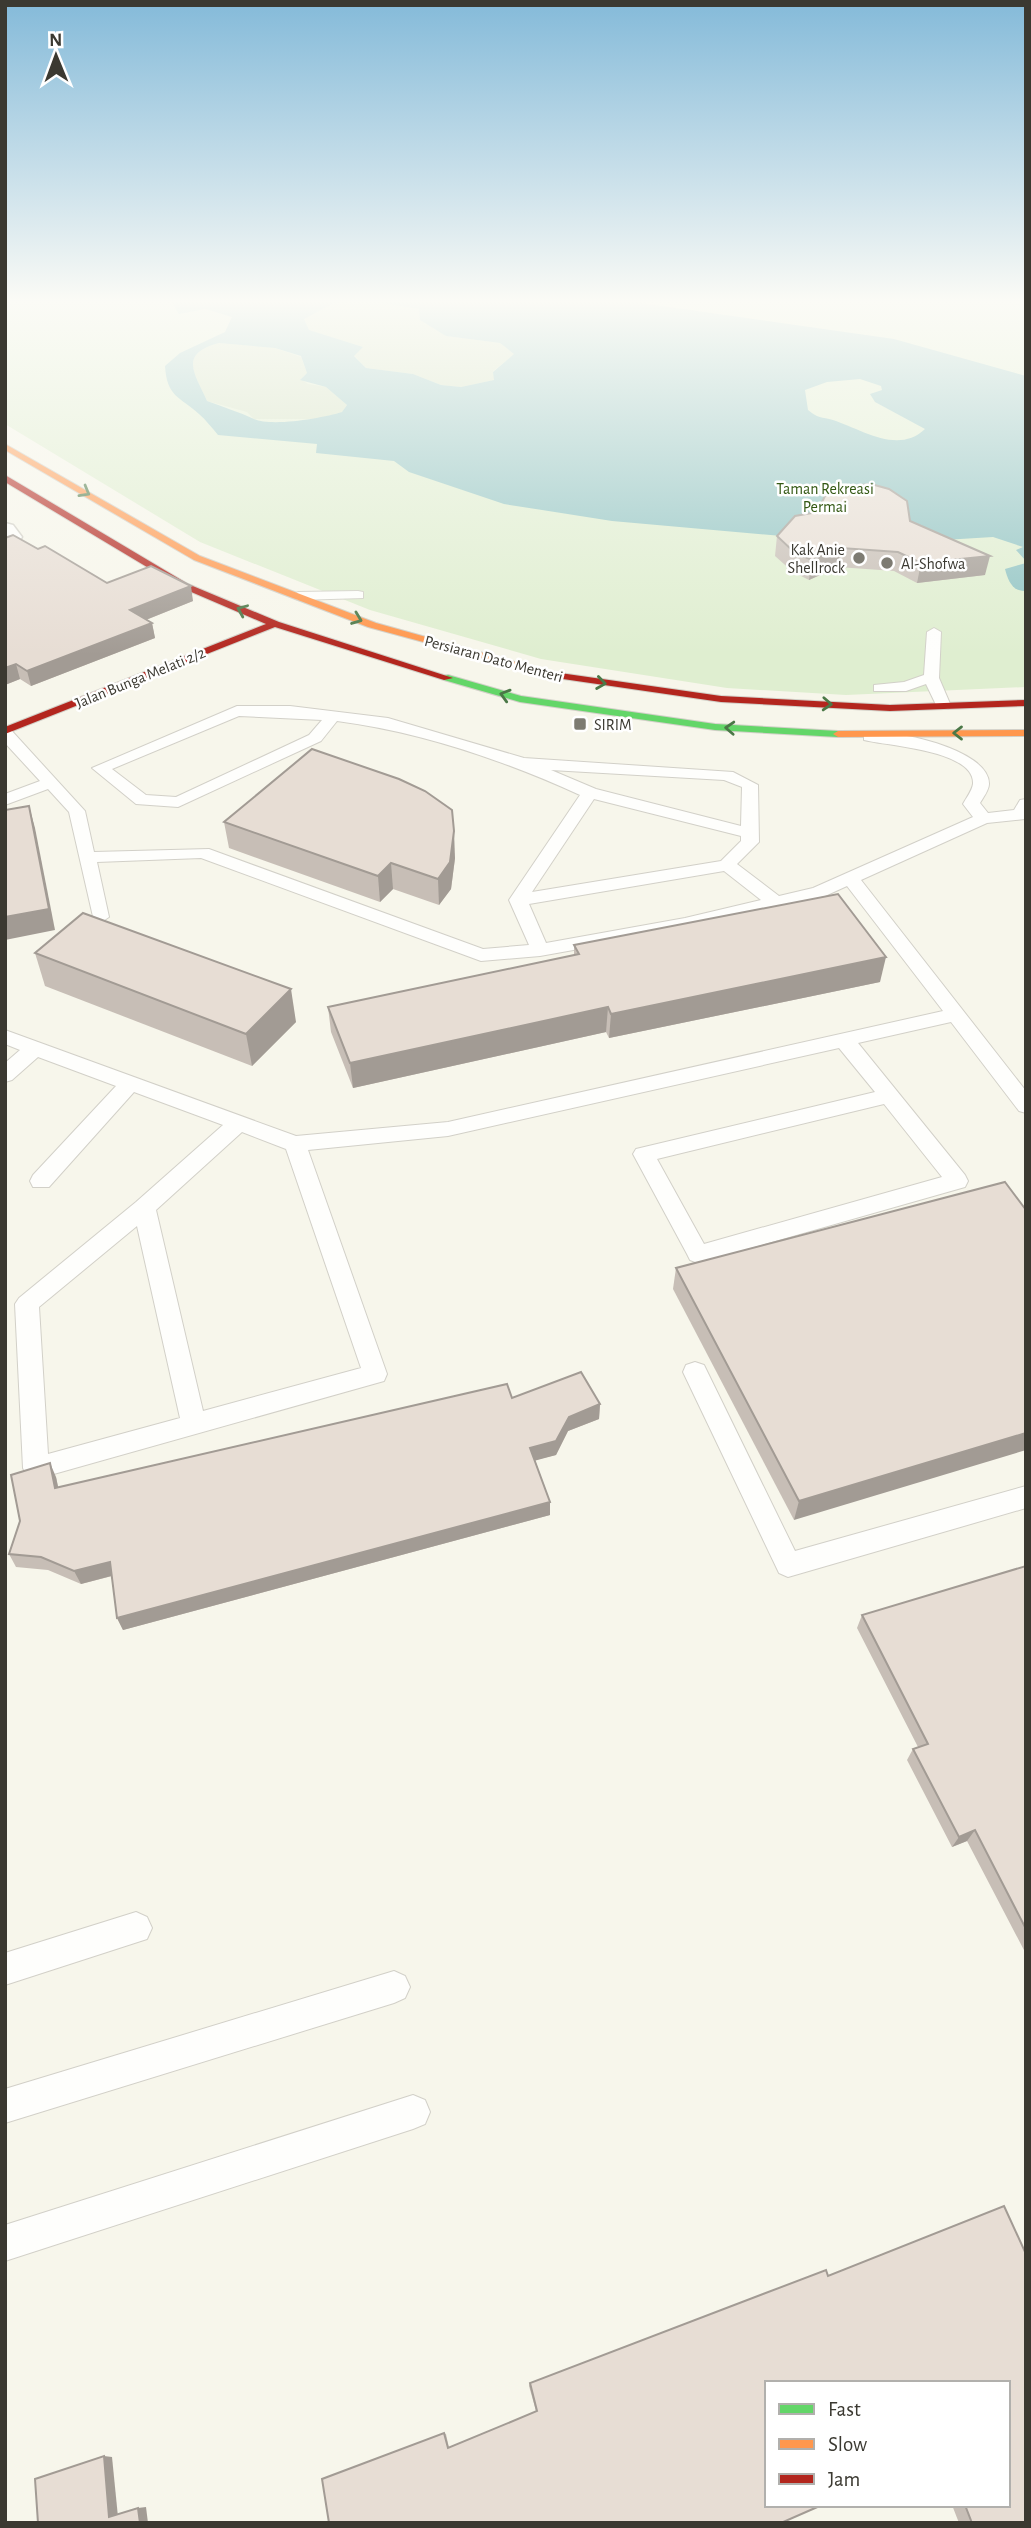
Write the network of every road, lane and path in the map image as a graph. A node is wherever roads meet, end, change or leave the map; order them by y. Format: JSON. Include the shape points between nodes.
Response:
{"nodes":[{"id":1,"x":5,"y":446,"type":"edge"},
{"id":2,"x":5,"y":478,"type":"edge"},
{"id":3,"x":358,"y":595,"type":"dead end"},
{"id":4,"x":298,"y":596,"type":"junction"},
{"id":5,"x":275,"y":624,"type":"junction"},
{"id":6,"x":934,"y":632,"type":"dead end"},
{"id":7,"x":931,"y":678,"type":"junction"},
{"id":8,"x":878,"y":688,"type":"dead end"},
{"id":9,"x":1026,"y":703,"type":"edge"},
{"id":10,"x":943,"y":706,"type":"junction"},
{"id":11,"x":332,"y":717,"type":"junction"},
{"id":12,"x":5,"y":732,"type":"edge"},
{"id":13,"x":1026,"y":733,"type":"edge"},
{"id":14,"x":842,"y":734,"type":"junction"},
{"id":15,"x":523,"y":762,"type":"junction"},
{"id":16,"x":51,"y":782,"type":"junction"},
{"id":17,"x":590,"y":793,"type":"junction"},
{"id":18,"x":5,"y":800,"type":"edge"},
{"id":19,"x":1026,"y":804,"type":"edge"},
{"id":20,"x":984,"y":818,"type":"junction"},
{"id":21,"x":750,"y":834,"type":"junction"},
{"id":22,"x":87,"y":857,"type":"junction"},
{"id":23,"x":727,"y":865,"type":"junction"},
{"id":24,"x":850,"y":878,"type":"junction"},
{"id":25,"x":518,"y":900,"type":"junction"},
{"id":26,"x":775,"y":902,"type":"junction"},
{"id":27,"x":100,"y":917,"type":"edge"},
{"id":28,"x":540,"y":950,"type":"junction"},
{"id":29,"x":955,"y":1015,"type":"junction"},
{"id":30,"x":5,"y":1037,"type":"edge"},
{"id":31,"x":844,"y":1040,"type":"junction"},
{"id":32,"x":35,"y":1048,"type":"junction"},
{"id":33,"x":5,"y":1075,"type":"edge"},
{"id":34,"x":130,"y":1083,"type":"junction"},
{"id":35,"x":889,"y":1097,"type":"junction"},
{"id":36,"x":1026,"y":1106,"type":"edge"},
{"id":37,"x":239,"y":1123,"type":"junction"},
{"id":38,"x":295,"y":1144,"type":"junction"},
{"id":39,"x":41,"y":1181,"type":"dead end"},
{"id":40,"x":144,"y":1208,"type":"junction"},
{"id":41,"x":695,"y":1372,"type":"dead end"},
{"id":42,"x":194,"y":1424,"type":"junction"},
{"id":43,"x":1026,"y":1497,"type":"edge"},
{"id":44,"x":136,"y":1928,"type":"dead end"},
{"id":45,"x":5,"y":1969,"type":"edge"},
{"id":46,"x":394,"y":1987,"type":"dead end"},
{"id":47,"x":5,"y":2106,"type":"edge"},
{"id":48,"x":414,"y":2112,"type":"dead end"},
{"id":49,"x":5,"y":2243,"type":"edge"}],
"edges":[{"from":1,"to":4,"type":"main road","name":"Persiaran Dato Menteri","one_way":true,"via":[[197,558]]},
{"from":5,"to":2,"type":"main road","name":"Persiaran Dato Menteri","one_way":true,"via":[[185,586]]},
{"from":3,"to":4,"type":"lane"},
{"from":4,"to":10,"type":"main road","name":"Persiaran Dato Menteri","one_way":true,"via":[[372,625],[569,678],[721,699],[890,708]]},
{"from":5,"to":12,"type":"main road","name":"Jalan Bunga Melati 2/2"},
{"from":14,"to":5,"type":"main road","name":"Persiaran Dato Menteri","one_way":true,"via":[[715,727],[520,699]]},
{"from":6,"to":7,"type":"lane"},
{"from":7,"to":8,"type":"lane"},
{"from":7,"to":10,"type":"lane"},
{"from":9,"to":10,"type":"main road","name":"Persiaran Dato Menteri"},
{"from":11,"to":11,"type":"lane","via":[[315,738],[178,802],[142,800],[100,768],[237,711]]},
{"from":11,"to":15,"type":"lane","via":[[388,723]]},
{"from":12,"to":16,"type":"lane"},
{"from":13,"to":14,"type":"main road","name":"Persiaran Dato Menteri","one_way":true},
{"from":14,"to":20,"type":"lane","via":[[942,749],[965,760],[978,773],[981,784],[971,804]]},
{"from":15,"to":17,"type":"lane"},
{"from":15,"to":21,"type":"lane","via":[[738,778],[750,785]]},
{"from":16,"to":18,"type":"lane"},
{"from":16,"to":22,"type":"lane","via":[[77,811]]},
{"from":17,"to":21,"type":"lane"},
{"from":17,"to":25,"type":"lane"},
{"from":19,"to":20,"type":"lane","via":[[1019,815]]},
{"from":20,"to":24,"type":"lane"},
{"from":21,"to":23,"type":"lane","via":[[750,842]]},
{"from":22,"to":27,"type":"lane"},
{"from":22,"to":28,"type":"lane","via":[[203,853],[481,955]]},
{"from":23,"to":25,"type":"lane"},
{"from":23,"to":26,"type":"lane"},
{"from":24,"to":26,"type":"lane","via":[[819,892]]},
{"from":24,"to":29,"type":"lane"},
{"from":25,"to":28,"type":"lane"},
{"from":26,"to":28,"type":"lane","via":[[685,924]]},
{"from":29,"to":31,"type":"lane"},
{"from":29,"to":36,"type":"lane"},
{"from":30,"to":32,"type":"lane"},
{"from":31,"to":35,"type":"lane"},
{"from":31,"to":38,"type":"lane","via":[[448,1129]]},
{"from":32,"to":33,"type":"lane"},
{"from":32,"to":34,"type":"lane"},
{"from":34,"to":37,"type":"lane"},
{"from":34,"to":39,"type":"lane"},
{"from":35,"to":35,"type":"lane","via":[[807,1116],[644,1154],[698,1254],[957,1181]]},
{"from":37,"to":38,"type":"lane"},
{"from":37,"to":40,"type":"lane"},
{"from":38,"to":42,"type":"lane","via":[[374,1374]]},
{"from":40,"to":42,"type":"lane"},
{"from":40,"to":42,"type":"lane","via":[[27,1304],[36,1468]]},
{"from":41,"to":43,"type":"lane","via":[[788,1565]]},
{"from":44,"to":45,"type":"lane"},
{"from":46,"to":47,"type":"lane"},
{"from":48,"to":49,"type":"lane"}]}
